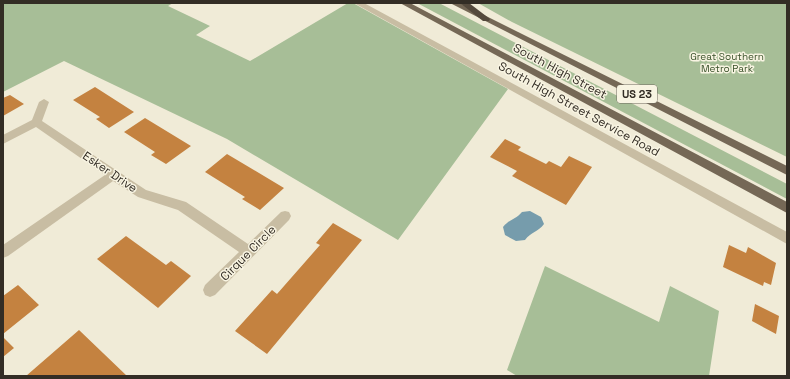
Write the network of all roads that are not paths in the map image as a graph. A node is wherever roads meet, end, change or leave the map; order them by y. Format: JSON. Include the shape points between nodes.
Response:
{"nodes":[{"id":1,"x":358,"y":3,"type":"edge"},
{"id":2,"x":404,"y":3,"type":"edge"},
{"id":3,"x":454,"y":3,"type":"edge"},
{"id":4,"x":464,"y":3,"type":"edge"},
{"id":5,"x":486,"y":19,"type":"junction"},
{"id":6,"x":44,"y":102,"type":"dead end"},
{"id":7,"x":36,"y":122,"type":"junction"},
{"id":8,"x":3,"y":140,"type":"edge"},
{"id":9,"x":787,"y":170,"type":"edge"},
{"id":10,"x":114,"y":174,"type":"junction"},
{"id":11,"x":787,"y":208,"type":"edge"},
{"id":12,"x":285,"y":216,"type":"dead end"},
{"id":13,"x":787,"y":238,"type":"edge"},
{"id":14,"x":3,"y":252,"type":"edge"},
{"id":15,"x":249,"y":252,"type":"junction"},
{"id":16,"x":210,"y":290,"type":"dead end"}],
"edges":[{"from":1,"to":13,"type":"street","name":"South High Street Service Road"},
{"from":2,"to":11,"type":"main road","name":"South High Street","number":"US 23"},
{"from":3,"to":5,"type":"main road","name":"South High Street","number":"US 23"},
{"from":4,"to":5,"type":"highway"},
{"from":5,"to":9,"type":"main road","name":"South High Street","number":"US 23"},
{"from":6,"to":7,"type":"street"},
{"from":7,"to":8,"type":"street"},
{"from":7,"to":10,"type":"street","name":"Esker Drive"},
{"from":10,"to":14,"type":"street"},
{"from":10,"to":15,"type":"street","name":"Esker Drive","via":[[142,194],[182,206]]},
{"from":12,"to":15,"type":"street","name":"Cirque Circle"},
{"from":15,"to":16,"type":"street","name":"Cirque Circle"}]}
